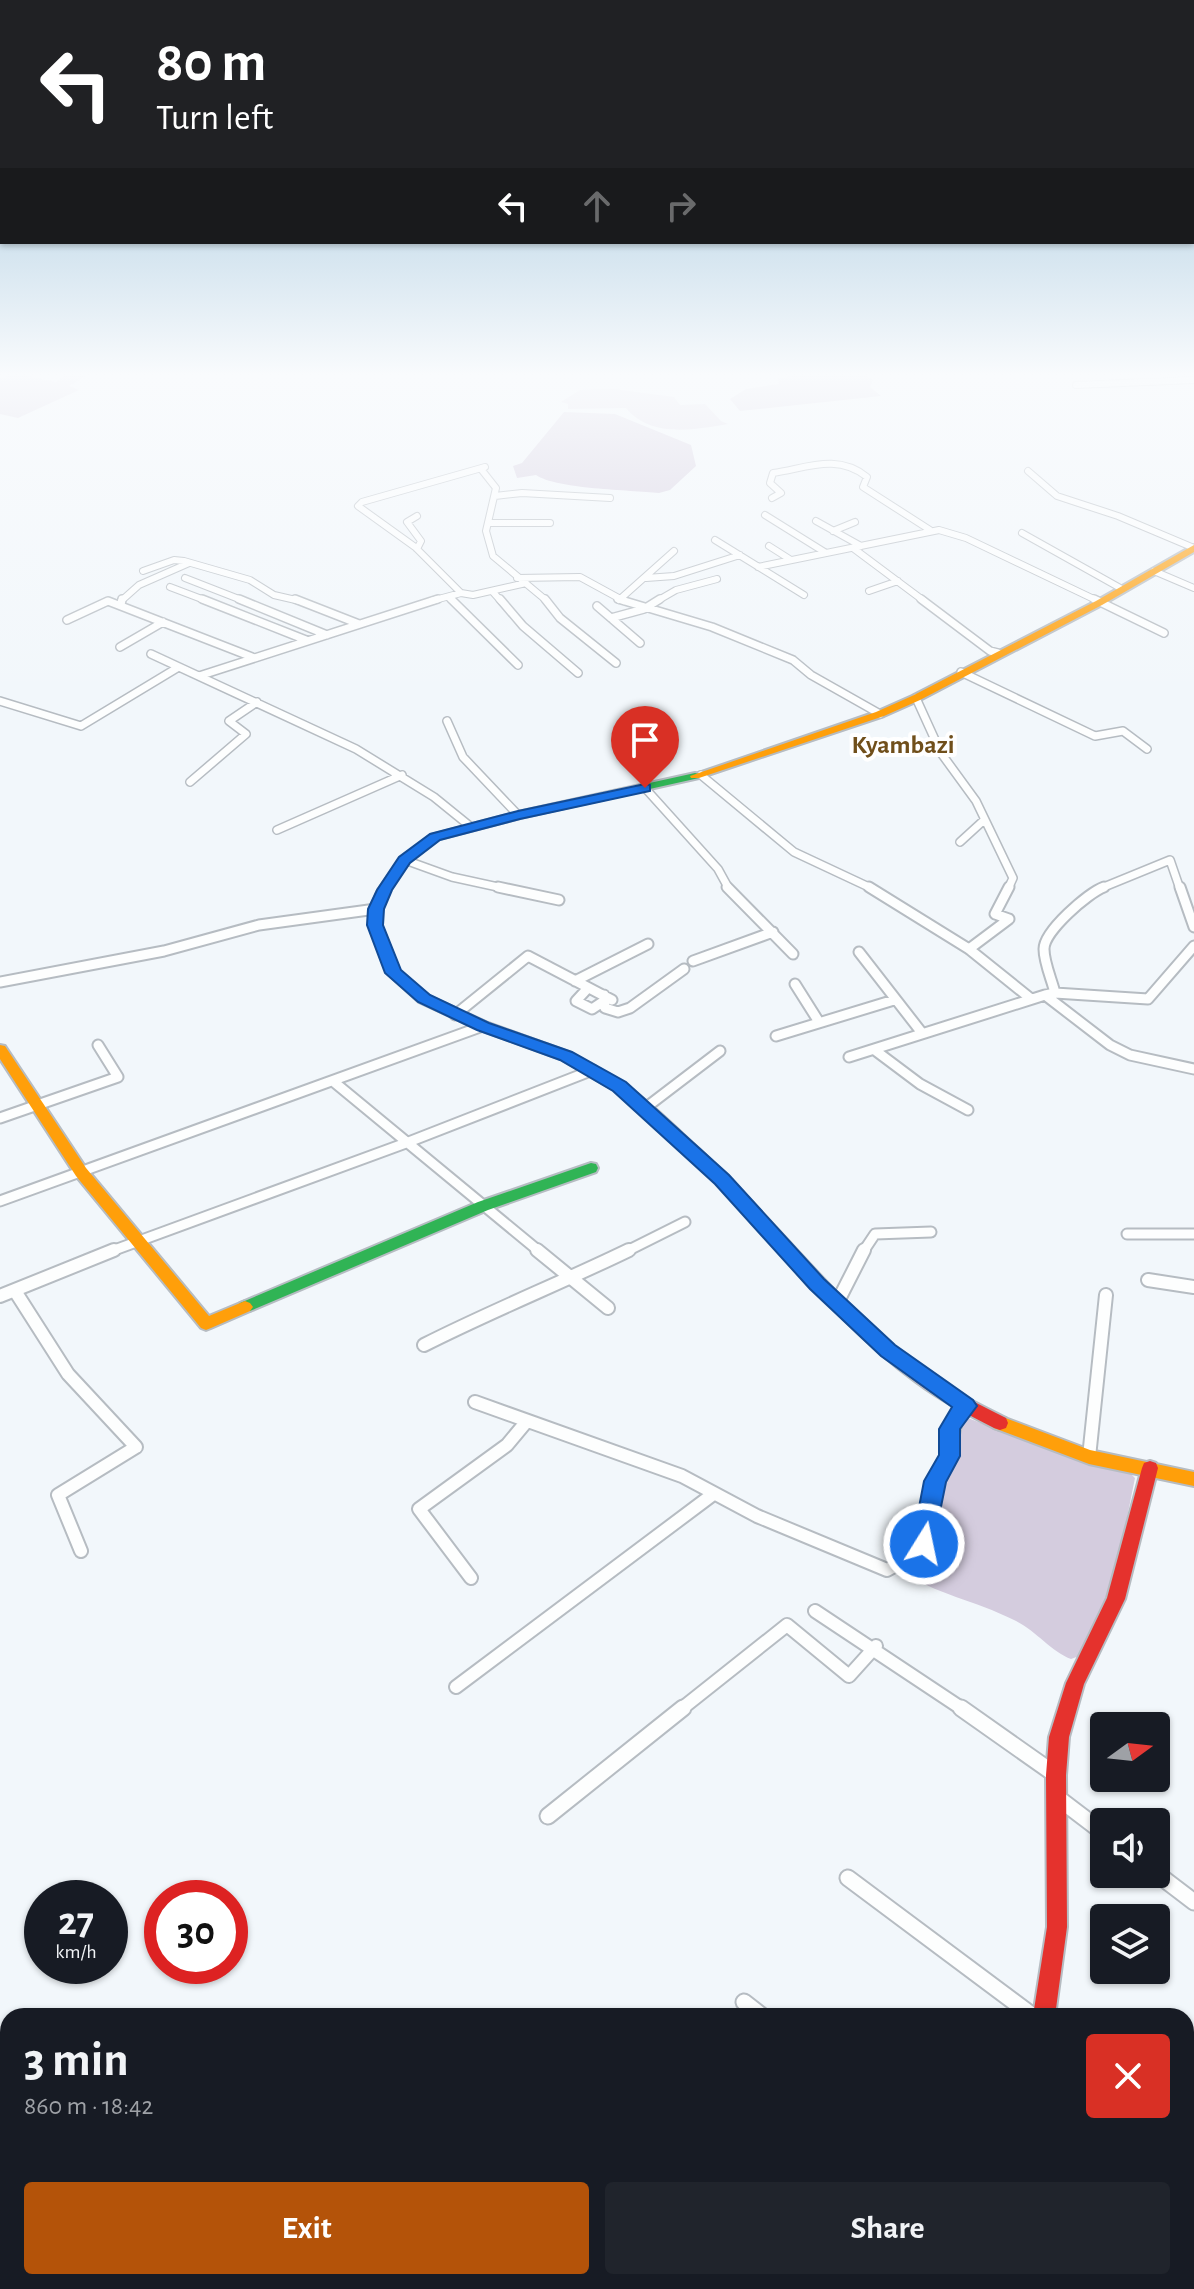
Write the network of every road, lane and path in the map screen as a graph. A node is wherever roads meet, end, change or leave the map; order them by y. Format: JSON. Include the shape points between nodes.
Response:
{"nodes":[{"id":1,"x":442,"y":480,"type":"edge"},
{"id":2,"x":491,"y":480,"type":"edge"},
{"id":3,"x":771,"y":480,"type":"edge"},
{"id":4,"x":866,"y":480,"type":"edge"},
{"id":5,"x":1038,"y":480,"type":"edge"},
{"id":6,"x":495,"y":496,"type":"junction"},
{"id":7,"x":610,"y":498,"type":"dead end"},
{"id":8,"x":772,"y":498,"type":"dead end"},
{"id":9,"x":765,"y":515,"type":"dead end"},
{"id":10,"x":417,"y":516,"type":"dead end"},
{"id":11,"x":816,"y":521,"type":"dead end"},
{"id":12,"x":855,"y":522,"type":"dead end"},
{"id":13,"x":489,"y":523,"type":"junction"},
{"id":14,"x":550,"y":523,"type":"dead end"},
{"id":15,"x":930,"y":530,"type":"junction"},
{"id":16,"x":833,"y":531,"type":"junction"},
{"id":17,"x":1022,"y":533,"type":"dead end"},
{"id":18,"x":715,"y":540,"type":"dead end"},
{"id":19,"x":769,"y":546,"type":"dead end"},
{"id":20,"x":857,"y":547,"type":"junction"},
{"id":21,"x":1194,"y":548,"type":"edge"},
{"id":22,"x":417,"y":549,"type":"junction"},
{"id":23,"x":674,"y":551,"type":"dead end"},
{"id":24,"x":826,"y":553,"type":"junction"},
{"id":25,"x":740,"y":555,"type":"junction"},
{"id":26,"x":791,"y":560,"type":"junction"},
{"id":27,"x":189,"y":563,"type":"junction"},
{"id":28,"x":758,"y":567,"type":"junction"},
{"id":29,"x":143,"y":571,"type":"dead end"},
{"id":30,"x":1154,"y":571,"type":"junction"},
{"id":31,"x":185,"y":578,"type":"dead end"},
{"id":32,"x":517,"y":578,"type":"junction"},
{"id":33,"x":646,"y":578,"type":"junction"},
{"id":34,"x":717,"y":579,"type":"dead end"},
{"id":35,"x":898,"y":581,"type":"junction"},
{"id":36,"x":526,"y":583,"type":"junction"},
{"id":37,"x":170,"y":587,"type":"dead end"},
{"id":38,"x":1194,"y":588,"type":"edge"},
{"id":39,"x":1122,"y":589,"type":"junction"},
{"id":40,"x":492,"y":591,"type":"junction"},
{"id":41,"x":869,"y":591,"type":"dead end"},
{"id":42,"x":461,"y":593,"type":"junction"},
{"id":43,"x":804,"y":595,"type":"dead end"},
{"id":44,"x":448,"y":597,"type":"junction"},
{"id":45,"x":619,"y":600,"type":"junction"},
{"id":46,"x":1099,"y":603,"type":"junction"},
{"id":47,"x":121,"y":606,"type":"junction"},
{"id":48,"x":597,"y":606,"type":"dead end"},
{"id":49,"x":646,"y":607,"type":"junction"},
{"id":50,"x":611,"y":618,"type":"junction"},
{"id":51,"x":67,"y":620,"type":"dead end"},
{"id":52,"x":163,"y":622,"type":"junction"},
{"id":53,"x":359,"y":624,"type":"junction"},
{"id":54,"x":1164,"y":633,"type":"dead end"},
{"id":55,"x":327,"y":635,"type":"junction"},
{"id":56,"x":307,"y":641,"type":"junction"},
{"id":57,"x":640,"y":643,"type":"dead end"},
{"id":58,"x":120,"y":647,"type":"dead end"},
{"id":59,"x":998,"y":653,"type":"junction"},
{"id":60,"x":151,"y":654,"type":"dead end"},
{"id":61,"x":252,"y":657,"type":"junction"},
{"id":62,"x":616,"y":663,"type":"dead end"},
{"id":63,"x":518,"y":665,"type":"dead end"},
{"id":64,"x":177,"y":668,"type":"junction"},
{"id":65,"x":961,"y":672,"type":"junction"},
{"id":66,"x":578,"y":673,"type":"dead end"},
{"id":67,"x":199,"y":676,"type":"junction"},
{"id":68,"x":916,"y":698,"type":"junction"},
{"id":69,"x":0,"y":701,"type":"edge"},
{"id":70,"x":257,"y":702,"type":"junction"},
{"id":71,"x":16,"y":705,"type":"junction"},
{"id":72,"x":0,"y":714,"type":"edge"},
{"id":73,"x":880,"y":714,"type":"junction"},
{"id":74,"x":447,"y":721,"type":"dead end"},
{"id":75,"x":1147,"y":749,"type":"dead end"},
{"id":76,"x":402,"y":775,"type":"junction"},
{"id":77,"x":701,"y":775,"type":"junction"},
{"id":78,"x":190,"y":782,"type":"dead end"},
{"id":79,"x":645,"y":788,"type":"junction"},
{"id":80,"x":518,"y":815,"type":"junction"},
{"id":81,"x":983,"y":821,"type":"junction"},
{"id":82,"x":471,"y":827,"type":"junction"},
{"id":83,"x":277,"y":830,"type":"dead end"},
{"id":84,"x":960,"y":842,"type":"dead end"},
{"id":85,"x":405,"y":860,"type":"junction"},
{"id":86,"x":559,"y":900,"type":"dead end"},
{"id":87,"x":376,"y":909,"type":"junction"},
{"id":88,"x":1194,"y":927,"type":"edge"},
{"id":89,"x":773,"y":932,"type":"junction"},
{"id":90,"x":648,"y":944,"type":"dead end"},
{"id":91,"x":1194,"y":946,"type":"edge"},
{"id":92,"x":969,"y":949,"type":"junction"},
{"id":93,"x":859,"y":952,"type":"dead end"},
{"id":94,"x":793,"y":954,"type":"dead end"},
{"id":95,"x":693,"y":961,"type":"dead end"},
{"id":96,"x":684,"y":969,"type":"dead end"},
{"id":97,"x":575,"y":981,"type":"junction"},
{"id":98,"x":0,"y":982,"type":"edge"},
{"id":99,"x":795,"y":984,"type":"dead end"},
{"id":100,"x":588,"y":988,"type":"junction"},
{"id":101,"x":1050,"y":994,"type":"junction"},
{"id":102,"x":608,"y":998,"type":"junction"},
{"id":103,"x":1030,"y":998,"type":"junction"},
{"id":104,"x":894,"y":1000,"type":"junction"},
{"id":105,"x":455,"y":1015,"type":"junction"},
{"id":106,"x":819,"y":1022,"type":"junction"},
{"id":107,"x":483,"y":1026,"type":"junction"},
{"id":108,"x":922,"y":1033,"type":"junction"},
{"id":109,"x":776,"y":1036,"type":"dead end"},
{"id":110,"x":98,"y":1045,"type":"dead end"},
{"id":111,"x":0,"y":1049,"type":"edge"},
{"id":112,"x":720,"y":1051,"type":"dead end"},
{"id":113,"x":876,"y":1051,"type":"junction"},
{"id":114,"x":849,"y":1057,"type":"dead end"},
{"id":115,"x":1194,"y":1069,"type":"edge"},
{"id":116,"x":593,"y":1070,"type":"junction"},
{"id":117,"x":334,"y":1082,"type":"junction"},
{"id":118,"x":37,"y":1106,"type":"junction"},
{"id":119,"x":644,"y":1109,"type":"junction"},
{"id":120,"x":968,"y":1110,"type":"dead end"},
{"id":121,"x":0,"y":1118,"type":"edge"},
{"id":122,"x":406,"y":1143,"type":"junction"},
{"id":123,"x":591,"y":1168,"type":"dead end"},
{"id":124,"x":81,"y":1172,"type":"junction"},
{"id":125,"x":0,"y":1201,"type":"edge"},
{"id":126,"x":483,"y":1206,"type":"junction"},
{"id":127,"x":685,"y":1222,"type":"dead end"},
{"id":128,"x":931,"y":1232,"type":"dead end"},
{"id":129,"x":1127,"y":1234,"type":"dead end"},
{"id":130,"x":1194,"y":1234,"type":"edge"},
{"id":131,"x":138,"y":1240,"type":"junction"},
{"id":132,"x":572,"y":1278,"type":"junction"},
{"id":133,"x":1148,"y":1280,"type":"dead end"},
{"id":134,"x":1194,"y":1287,"type":"edge"},
{"id":135,"x":15,"y":1291,"type":"junction"},
{"id":136,"x":1106,"y":1295,"type":"dead end"},
{"id":137,"x":0,"y":1296,"type":"edge"},
{"id":138,"x":837,"y":1303,"type":"junction"},
{"id":139,"x":608,"y":1308,"type":"dead end"},
{"id":140,"x":424,"y":1345,"type":"dead end"},
{"id":141,"x":475,"y":1402,"type":"dead end"},
{"id":142,"x":966,"y":1406,"type":"junction"},
{"id":143,"x":527,"y":1421,"type":"junction"},
{"id":144,"x":1089,"y":1457,"type":"junction"},
{"id":145,"x":1150,"y":1468,"type":"junction"},
{"id":146,"x":1194,"y":1479,"type":"edge"},
{"id":147,"x":712,"y":1495,"type":"junction"},
{"id":148,"x":81,"y":1551,"type":"dead end"},
{"id":149,"x":471,"y":1578,"type":"dead end"},
{"id":150,"x":815,"y":1611,"type":"dead end"},
{"id":151,"x":876,"y":1646,"type":"junction"},
{"id":152,"x":456,"y":1687,"type":"dead end"},
{"id":153,"x":1056,"y":1775,"type":"junction"},
{"id":154,"x":1058,"y":1798,"type":"junction"},
{"id":155,"x":548,"y":1816,"type":"dead end"},
{"id":156,"x":1090,"y":1822,"type":"edge"},
{"id":157,"x":848,"y":1878,"type":"dead end"},
{"id":158,"x":1170,"y":1884,"type":"edge"},
{"id":159,"x":1194,"y":1902,"type":"edge"},
{"id":160,"x":744,"y":2002,"type":"dead end"},
{"id":161,"x":752,"y":2008,"type":"edge"},
{"id":162,"x":1022,"y":2008,"type":"edge"},
{"id":163,"x":1045,"y":2008,"type":"edge"}],
"edges":[{"from":1,"to":22,"type":"street","via":[[358,504]]},
{"from":2,"to":6,"type":"street"},
{"from":3,"to":8,"type":"street","via":[[781,493]]},
{"from":4,"to":15,"type":"street","via":[[863,487]]},
{"from":5,"to":21,"type":"street","via":[[1057,496]]},
{"from":6,"to":7,"type":"street"},
{"from":6,"to":13,"type":"street"},
{"from":9,"to":24,"type":"street"},
{"from":10,"to":22,"type":"street","via":[[407,522],[421,541]]},
{"from":11,"to":16,"type":"street"},
{"from":12,"to":16,"type":"street"},
{"from":13,"to":14,"type":"street"},
{"from":13,"to":32,"type":"street","via":[[493,556]]},
{"from":15,"to":20,"type":"street"},
{"from":15,"to":46,"type":"street","via":[[966,538]]},
{"from":16,"to":20,"type":"street"},
{"from":17,"to":39,"type":"street"},
{"from":18,"to":25,"type":"street"},
{"from":19,"to":26,"type":"street"},
{"from":20,"to":24,"type":"street"},
{"from":20,"to":35,"type":"street"},
{"from":21,"to":30,"type":"street"},
{"from":22,"to":42,"type":"street"},
{"from":23,"to":33,"type":"street"},
{"from":24,"to":26,"type":"street"},
{"from":25,"to":28,"type":"street"},
{"from":25,"to":33,"type":"street","via":[[674,576]]},
{"from":26,"to":28,"type":"street"},
{"from":27,"to":29,"type":"street","via":[[174,560]]},
{"from":27,"to":47,"type":"street","via":[[139,585]]},
{"from":27,"to":53,"type":"street","via":[[261,584],[274,595]]},
{"from":28,"to":43,"type":"street"},
{"from":30,"to":38,"type":"street"},
{"from":30,"to":39,"type":"street"},
{"from":31,"to":55,"type":"street"},
{"from":32,"to":36,"type":"street"},
{"from":32,"to":45,"type":"street","via":[[580,577]]},
{"from":33,"to":45,"type":"street"},
{"from":34,"to":49,"type":"street","via":[[676,590]]},
{"from":35,"to":41,"type":"street"},
{"from":35,"to":59,"type":"street"},
{"from":36,"to":40,"type":"street"},
{"from":36,"to":62,"type":"street"},
{"from":37,"to":56,"type":"street"},
{"from":39,"to":46,"type":"street"},
{"from":40,"to":42,"type":"street"},
{"from":40,"to":66,"type":"street"},
{"from":42,"to":44,"type":"street"},
{"from":44,"to":53,"type":"street"},
{"from":44,"to":63,"type":"street"},
{"from":45,"to":49,"type":"street"},
{"from":46,"to":54,"type":"street"},
{"from":46,"to":59,"type":"street"},
{"from":47,"to":51,"type":"street","via":[[108,601]]},
{"from":47,"to":52,"type":"street"},
{"from":48,"to":50,"type":"street"},
{"from":49,"to":50,"type":"street"},
{"from":49,"to":73,"type":"street","via":[[793,660]]},
{"from":50,"to":57,"type":"street"},
{"from":52,"to":58,"type":"street"},
{"from":52,"to":61,"type":"street"},
{"from":53,"to":55,"type":"street"},
{"from":55,"to":56,"type":"street"},
{"from":56,"to":61,"type":"street"},
{"from":59,"to":65,"type":"street"},
{"from":60,"to":64,"type":"street"},
{"from":61,"to":67,"type":"street"},
{"from":64,"to":67,"type":"street"},
{"from":64,"to":71,"type":"street","via":[[81,726]]},
{"from":65,"to":68,"type":"street"},
{"from":65,"to":75,"type":"street","via":[[1095,736],[1123,731]]},
{"from":67,"to":70,"type":"street"},
{"from":68,"to":73,"type":"street"},
{"from":68,"to":81,"type":"street","via":[[941,753],[976,801]]},
{"from":69,"to":71,"type":"street"},
{"from":70,"to":76,"type":"street","via":[[356,747]]},
{"from":70,"to":78,"type":"street","via":[[229,721],[246,734]]},
{"from":71,"to":72,"type":"street"},
{"from":73,"to":77,"type":"street"},
{"from":74,"to":80,"type":"street","via":[[463,757]]},
{"from":76,"to":82,"type":"street"},
{"from":76,"to":83,"type":"street"},
{"from":77,"to":79,"type":"street"},
{"from":77,"to":92,"type":"street","via":[[794,852],[884,894]]},
{"from":79,"to":80,"type":"street"},
{"from":79,"to":89,"type":"street","via":[[718,869],[732,893]]},
{"from":80,"to":82,"type":"street"},
{"from":81,"to":84,"type":"street"},
{"from":81,"to":92,"type":"street","via":[[1013,878],[995,914],[1009,919]]},
{"from":82,"to":85,"type":"street","via":[[435,837]]},
{"from":85,"to":86,"type":"street","via":[[452,877]]},
{"from":85,"to":87,"type":"street"},
{"from":87,"to":98,"type":"street","via":[[259,925],[164,951]]},
{"from":87,"to":105,"type":"street","via":[[375,925],[393,973],[424,999]]},
{"from":88,"to":101,"type":"street","via":[[1170,860],[1089,893],[1047,938]]},
{"from":89,"to":94,"type":"street"},
{"from":89,"to":95,"type":"street"},
{"from":90,"to":97,"type":"street"},
{"from":91,"to":101,"type":"street","via":[[1148,999]]},
{"from":92,"to":103,"type":"street"},
{"from":93,"to":104,"type":"street"},
{"from":96,"to":102,"type":"street","via":[[630,1008],[605,1008]]},
{"from":97,"to":100,"type":"street"},
{"from":97,"to":105,"type":"street","via":[[528,956]]},
{"from":99,"to":106,"type":"street"},
{"from":100,"to":102,"type":"street"},
{"from":100,"to":102,"type":"street","via":[[576,1001],[592,1009]]},
{"from":101,"to":103,"type":"street"},
{"from":101,"to":115,"type":"street","via":[[1110,1045],[1130,1055]]},
{"from":103,"to":108,"type":"street"},
{"from":104,"to":106,"type":"street"},
{"from":104,"to":108,"type":"street"},
{"from":105,"to":107,"type":"street"},
{"from":106,"to":109,"type":"street"},
{"from":107,"to":116,"type":"street"},
{"from":107,"to":117,"type":"street"},
{"from":108,"to":113,"type":"street"},
{"from":110,"to":118,"type":"street","via":[[118,1077]]},
{"from":111,"to":118,"type":"street"},
{"from":112,"to":119,"type":"street"},
{"from":113,"to":114,"type":"street"},
{"from":113,"to":120,"type":"street","via":[[920,1084]]},
{"from":116,"to":119,"type":"street"},
{"from":116,"to":122,"type":"street"},
{"from":117,"to":122,"type":"street"},
{"from":117,"to":124,"type":"street"},
{"from":118,"to":121,"type":"street"},
{"from":118,"to":124,"type":"street"},
{"from":119,"to":138,"type":"street","via":[[722,1180]]},
{"from":122,"to":126,"type":"street"},
{"from":122,"to":131,"type":"street"},
{"from":123,"to":126,"type":"street"},
{"from":124,"to":125,"type":"street"},
{"from":124,"to":131,"type":"street"},
{"from":126,"to":131,"type":"street","via":[[206,1324]]},
{"from":126,"to":132,"type":"street"},
{"from":127,"to":132,"type":"street"},
{"from":128,"to":138,"type":"street","via":[[875,1234]]},
{"from":129,"to":130,"type":"street"},
{"from":131,"to":135,"type":"street"},
{"from":132,"to":139,"type":"street"},
{"from":132,"to":140,"type":"street"},
{"from":133,"to":134,"type":"street"},
{"from":135,"to":137,"type":"street"},
{"from":135,"to":148,"type":"street","via":[[68,1374],[136,1447],[58,1495]]},
{"from":136,"to":144,"type":"street"},
{"from":138,"to":142,"type":"street","via":[[888,1351]]},
{"from":141,"to":143,"type":"street"},
{"from":142,"to":144,"type":"street"},
{"from":142,"to":147,"type":"street","via":[[953,1419],[949,1456],[935,1481],[924,1544],[911,1559],[887,1570]]},
{"from":143,"to":147,"type":"street","via":[[682,1476]]},
{"from":143,"to":149,"type":"street","via":[[507,1445],[419,1509]]},
{"from":144,"to":145,"type":"street"},
{"from":145,"to":146,"type":"street"},
{"from":145,"to":153,"type":"street","via":[[1116,1599],[1075,1683],[1059,1737]]},
{"from":147,"to":152,"type":"street"},
{"from":150,"to":151,"type":"street"},
{"from":151,"to":153,"type":"street"},
{"from":151,"to":155,"type":"street","via":[[849,1676],[787,1625]]},
{"from":153,"to":154,"type":"street"},
{"from":154,"to":156,"type":"street"},
{"from":154,"to":163,"type":"street","via":[[1057,1927]]},
{"from":157,"to":162,"type":"street"},
{"from":158,"to":159,"type":"street"},
{"from":160,"to":161,"type":"street"}]}
